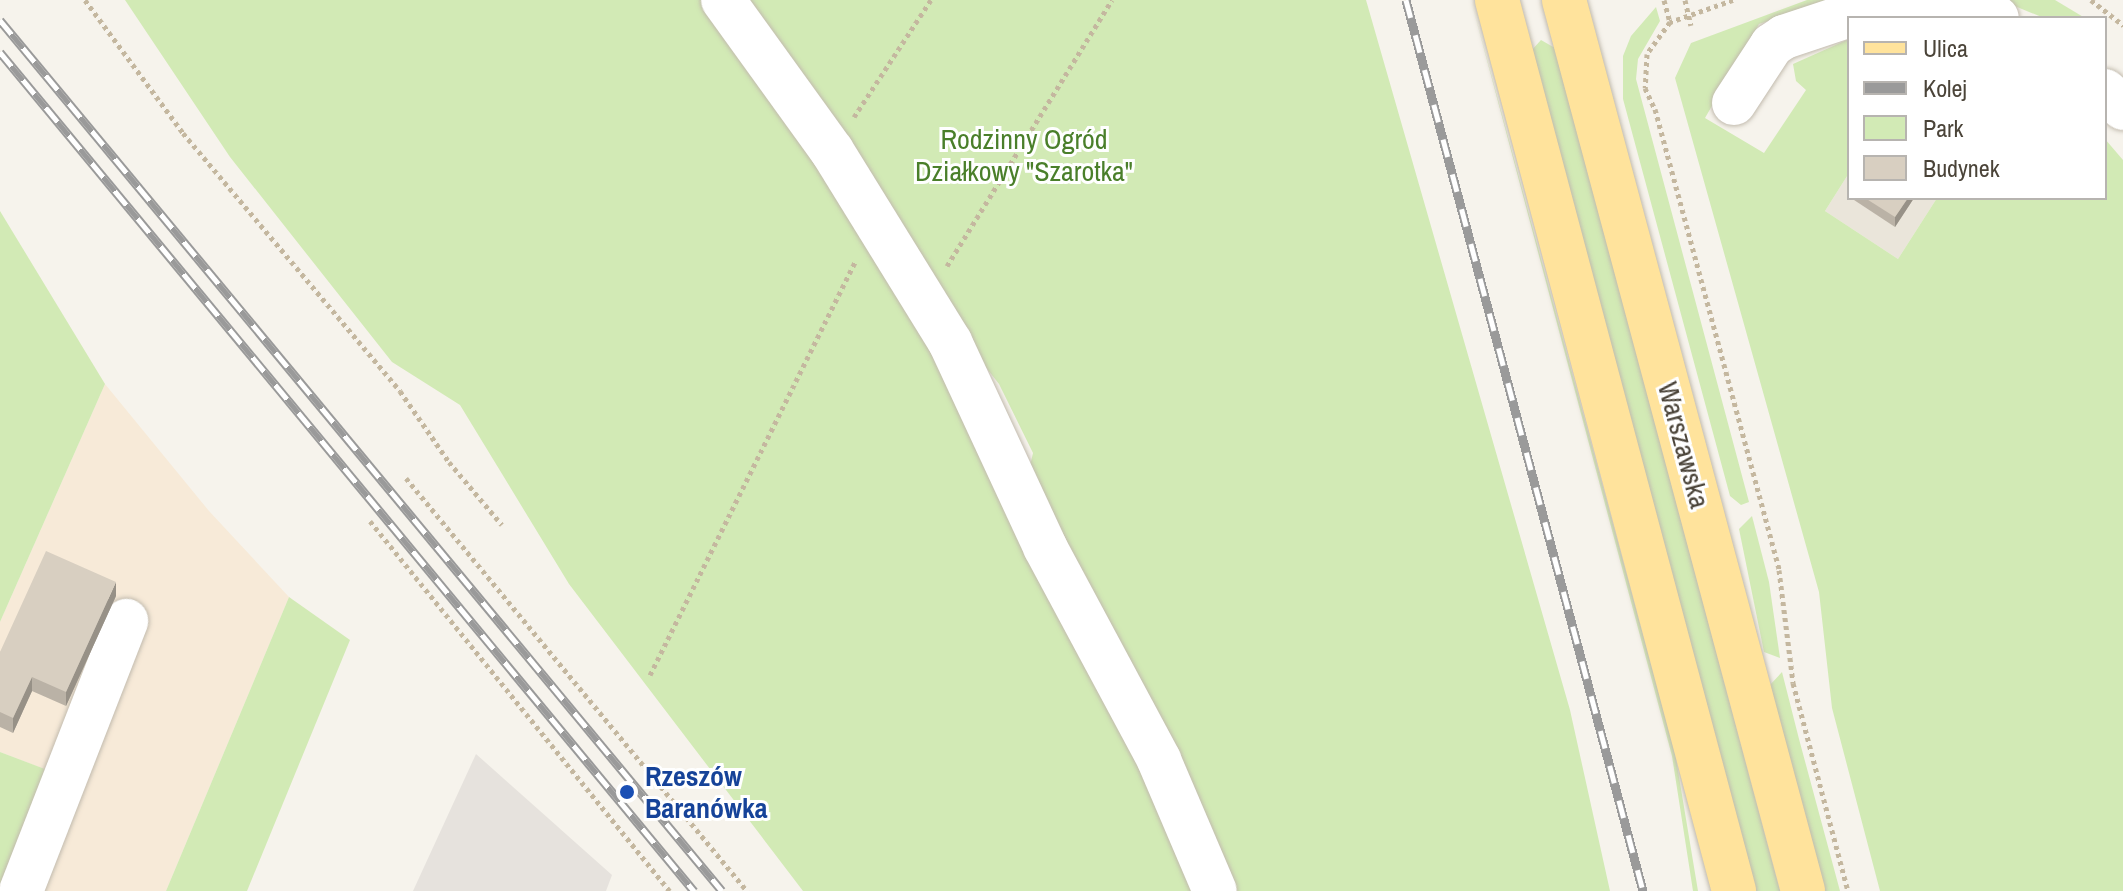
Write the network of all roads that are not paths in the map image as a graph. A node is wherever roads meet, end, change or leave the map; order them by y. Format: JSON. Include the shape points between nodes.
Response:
{"nodes":[{"id":1,"x":723,"y":0,"type":"edge"},
{"id":2,"x":1497,"y":0,"type":"edge"},
{"id":3,"x":1562,"y":2,"type":"edge"},
{"id":4,"x":1847,"y":16,"type":"edge"},
{"id":5,"x":1847,"y":16,"type":"edge"},
{"id":6,"x":1988,"y":16,"type":"edge"},
{"id":7,"x":2107,"y":93,"type":"edge"},
{"id":8,"x":1734,"y":103,"type":"dead end"},
{"id":9,"x":2123,"y":108,"type":"edge"},
{"id":10,"x":126,"y":621,"type":"dead end"},
{"id":11,"x":21,"y":891,"type":"edge"},
{"id":12,"x":1215,"y":891,"type":"edge"},
{"id":13,"x":1734,"y":891,"type":"edge"},
{"id":14,"x":1803,"y":891,"type":"edge"}],
"edges":[{"from":1,"to":12,"type":"lane","via":[[832,151],[950,342],[1071,599],[1159,760]]},
{"from":2,"to":13,"type":"main road"},
{"from":3,"to":14,"type":"main road","name":"Warszawska"},
{"from":4,"to":6,"type":"lane","via":[[1868,9],[1949,7]]},
{"from":5,"to":8,"type":"lane","via":[[1772,45]]},
{"from":7,"to":9,"type":"lane"},
{"from":10,"to":11,"type":"lane"}]}
